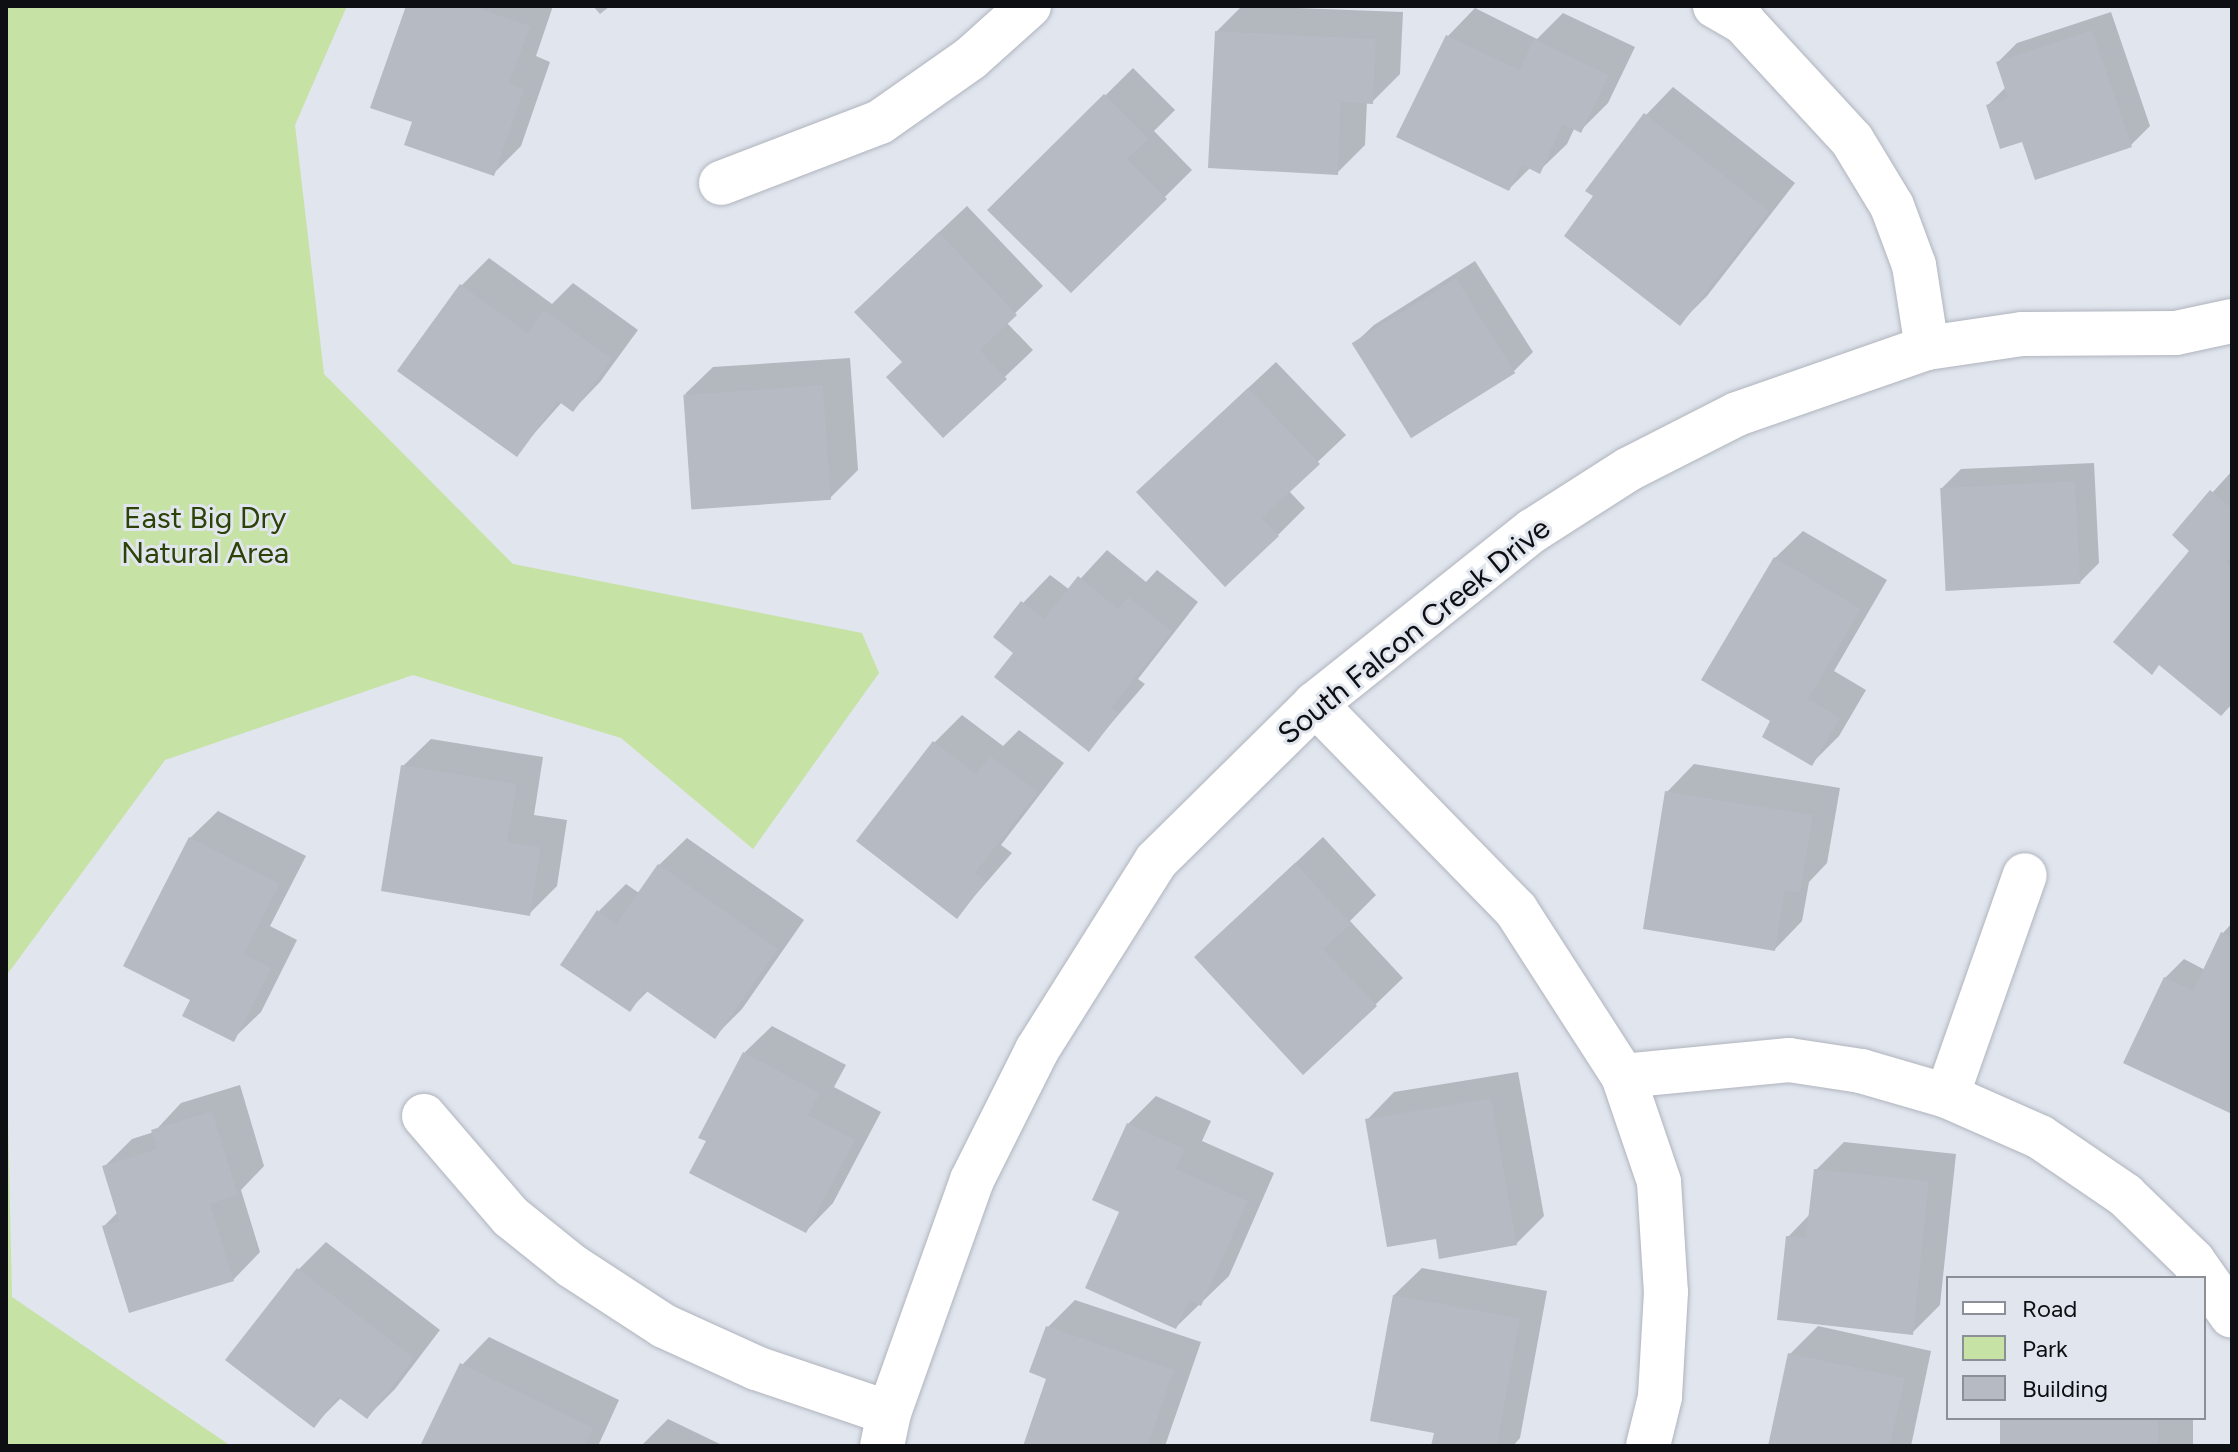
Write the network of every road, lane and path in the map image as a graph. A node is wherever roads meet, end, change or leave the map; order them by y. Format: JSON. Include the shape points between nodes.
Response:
{"nodes":[{"id":1,"x":1029,"y":6,"type":"edge"},
{"id":2,"x":1715,"y":6,"type":"edge"},
{"id":3,"x":721,"y":183,"type":"dead end"},
{"id":4,"x":2232,"y":321,"type":"edge"},
{"id":5,"x":1927,"y":348,"type":"junction"},
{"id":6,"x":1315,"y":704,"type":"junction"},
{"id":7,"x":2025,"y":875,"type":"dead end"},
{"id":8,"x":1623,"y":1076,"type":"junction"},
{"id":9,"x":1947,"y":1096,"type":"junction"},
{"id":10,"x":424,"y":1116,"type":"dead end"},
{"id":11,"x":2204,"y":1276,"type":"edge"},
{"id":12,"x":2206,"y":1279,"type":"edge"},
{"id":13,"x":2232,"y":1316,"type":"edge"},
{"id":14,"x":886,"y":1430,"type":"edge"},
{"id":15,"x":1648,"y":1446,"type":"edge"}],
"edges":[{"from":1,"to":3,"type":"street","via":[[971,58],[880,122]]},
{"from":2,"to":5,"type":"street","via":[[1744,23],[1852,140],[1892,206],[1914,265]]},
{"from":4,"to":5,"type":"street","name":"South Falcon Creek Drive","via":[[2176,333],[2022,334]]},
{"from":5,"to":6,"type":"street","name":"South Falcon Creek Drive","via":[[1737,414],[1629,469],[1532,531]]},
{"from":6,"to":8,"type":"street","via":[[1516,910]]},
{"from":6,"to":14,"type":"street","name":"South Falcon Creek Drive","via":[[1156,861],[1037,1050],[972,1180]]},
{"from":7,"to":9,"type":"street"},
{"from":8,"to":9,"type":"street","via":[[1789,1060],[1861,1071]]},
{"from":8,"to":15,"type":"street","via":[[1659,1182],[1666,1292],[1660,1397]]},
{"from":9,"to":11,"type":"street","via":[[2040,1137],[2125,1195]]},
{"from":10,"to":14,"type":"street","via":[[511,1217],[572,1266],[664,1326]]},
{"from":12,"to":13,"type":"street"}]}
